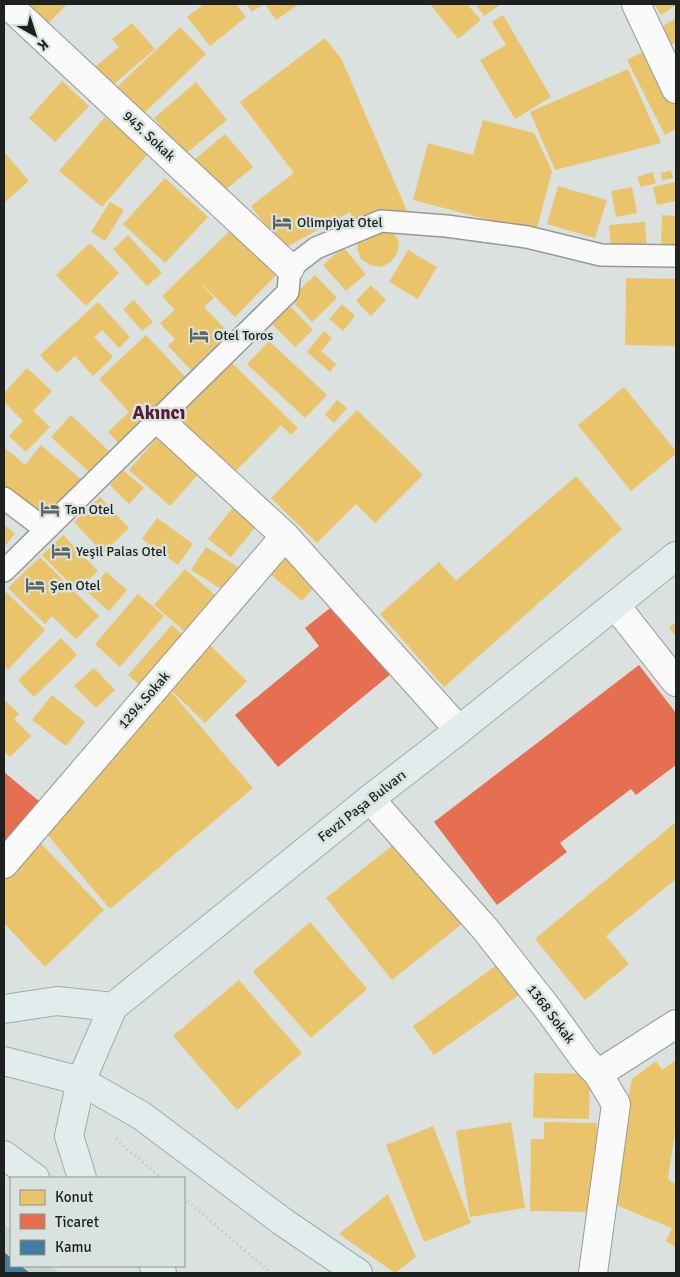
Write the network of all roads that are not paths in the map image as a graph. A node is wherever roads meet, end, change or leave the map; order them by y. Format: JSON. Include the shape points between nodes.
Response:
{"nodes":[{"id":1,"x":8,"y":4,"type":"edge"},
{"id":2,"x":636,"y":4,"type":"edge"},
{"id":3,"x":676,"y":89,"type":"edge"},
{"id":4,"x":676,"y":256,"type":"edge"},
{"id":5,"x":290,"y":268,"type":"junction"},
{"id":6,"x":159,"y":420,"type":"junction"},
{"id":7,"x":4,"y":498,"type":"edge"},
{"id":8,"x":45,"y":529,"type":"junction"},
{"id":9,"x":285,"y":536,"type":"junction"},
{"id":10,"x":676,"y":556,"type":"edge"},
{"id":11,"x":4,"y":571,"type":"edge"},
{"id":12,"x":616,"y":606,"type":"junction"},
{"id":13,"x":676,"y":682,"type":"edge"},
{"id":14,"x":459,"y":730,"type":"junction"},
{"id":15,"x":370,"y":799,"type":"junction"},
{"id":16,"x":4,"y":864,"type":"edge"},
{"id":17,"x":113,"y":1007,"type":"junction"},
{"id":18,"x":4,"y":1009,"type":"edge"},
{"id":19,"x":676,"y":1024,"type":"edge"},
{"id":20,"x":4,"y":1061,"type":"edge"},
{"id":21,"x":598,"y":1074,"type":"junction"},
{"id":22,"x":81,"y":1081,"type":"junction"},
{"id":23,"x":4,"y":1155,"type":"edge"},
{"id":24,"x":34,"y":1177,"type":"edge"},
{"id":25,"x":82,"y":1177,"type":"edge"},
{"id":26,"x":358,"y":1273,"type":"edge"},
{"id":27,"x":592,"y":1273,"type":"edge"}],
"edges":[{"from":1,"to":5,"type":"street","name":"945. Sokak"},
{"from":2,"to":3,"type":"street"},
{"from":4,"to":5,"type":"street","via":[[601,255],[527,237],[381,221],[316,248]]},
{"from":5,"to":6,"type":"street","via":[[288,292]]},
{"from":6,"to":8,"type":"street"},
{"from":6,"to":9,"type":"street"},
{"from":7,"to":8,"type":"street"},
{"from":8,"to":11,"type":"street"},
{"from":9,"to":14,"type":"street"},
{"from":9,"to":16,"type":"street","name":"1294.Sokak"},
{"from":10,"to":12,"type":"main road","name":"Fevzi Paşa Bulvarı"},
{"from":12,"to":13,"type":"street"},
{"from":12,"to":14,"type":"main road","name":"Fevzi Paşa Bulvarı"},
{"from":14,"to":15,"type":"main road","name":"Fevzi Paşa Bulvarı"},
{"from":15,"to":17,"type":"main road","name":"Fevzi Paşa Bulvarı"},
{"from":15,"to":21,"type":"street","name":"1368 Sokak","via":[[486,930]]},
{"from":17,"to":18,"type":"main road","via":[[56,1000]]},
{"from":17,"to":22,"type":"main road","name":"Fevzi Paşa Bulvarı"},
{"from":19,"to":21,"type":"street"},
{"from":20,"to":22,"type":"main road"},
{"from":21,"to":27,"type":"street","name":"1368 Sokak","via":[[616,1104]]},
{"from":22,"to":25,"type":"main road","name":"Fevzi Paşa Bulvarı","via":[[69,1136]]},
{"from":22,"to":26,"type":"main road","via":[[142,1116],[283,1222]]},
{"from":23,"to":24,"type":"main road"}]}
